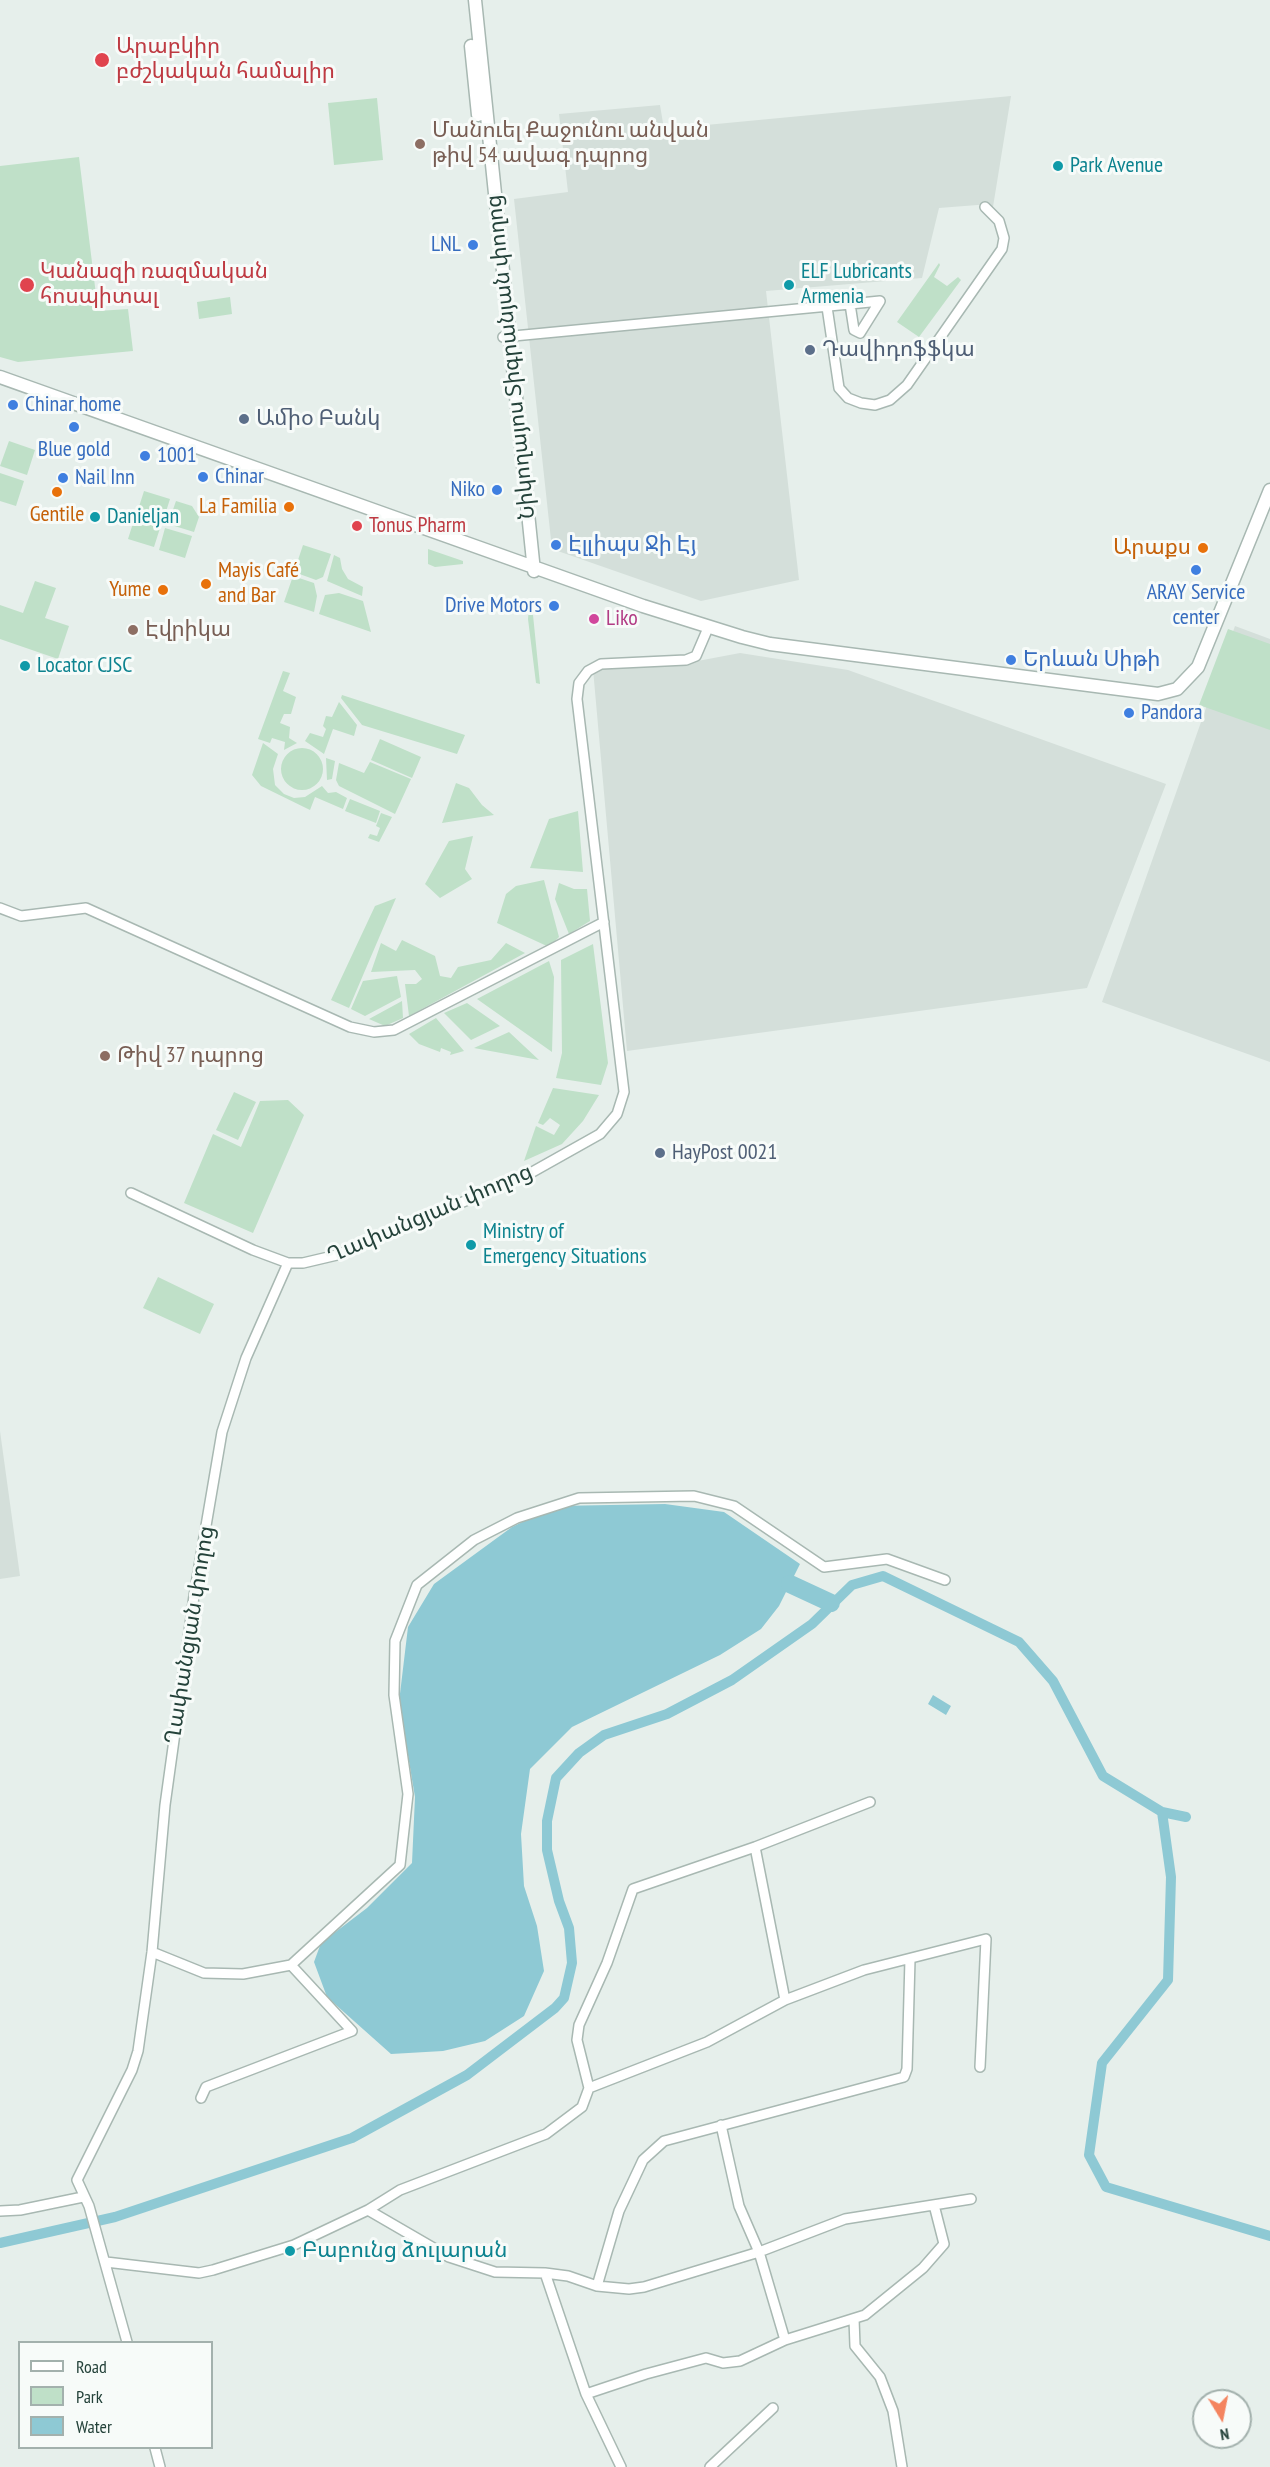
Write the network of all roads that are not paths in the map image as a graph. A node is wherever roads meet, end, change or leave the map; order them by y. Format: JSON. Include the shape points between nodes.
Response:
{"nodes":[{"id":1,"x":466,"y":0,"type":"edge"},
{"id":2,"x":475,"y":0,"type":"edge"},
{"id":3,"x":985,"y":207,"type":"dead end"},
{"id":4,"x":850,"y":304,"type":"dead end"},
{"id":5,"x":827,"y":307,"type":"junction"},
{"id":6,"x":506,"y":337,"type":"junction"},
{"id":7,"x":0,"y":377,"type":"edge"},
{"id":8,"x":0,"y":384,"type":"edge"},
{"id":9,"x":1270,"y":490,"type":"edge"},
{"id":10,"x":1270,"y":505,"type":"edge"},
{"id":11,"x":531,"y":567,"type":"junction"},
{"id":12,"x":707,"y":630,"type":"junction"},
{"id":13,"x":1178,"y":691,"type":"junction"},
{"id":14,"x":0,"y":908,"type":"edge"},
{"id":15,"x":604,"y":922,"type":"junction"},
{"id":16,"x":131,"y":1193,"type":"dead end"},
{"id":17,"x":288,"y":1263,"type":"junction"},
{"id":18,"x":945,"y":1580,"type":"dead end"},
{"id":19,"x":870,"y":1803,"type":"dead end"},
{"id":20,"x":755,"y":1847,"type":"junction"},
{"id":21,"x":152,"y":1953,"type":"junction"},
{"id":22,"x":910,"y":1959,"type":"junction"},
{"id":23,"x":291,"y":1965,"type":"junction"},
{"id":24,"x":785,"y":2000,"type":"junction"},
{"id":25,"x":981,"y":2067,"type":"dead end"},
{"id":26,"x":589,"y":2088,"type":"junction"},
{"id":27,"x":201,"y":2098,"type":"dead end"},
{"id":28,"x":721,"y":2125,"type":"junction"},
{"id":29,"x":83,"y":2197,"type":"junction"},
{"id":30,"x":970,"y":2199,"type":"dead end"},
{"id":31,"x":934,"y":2205,"type":"junction"},
{"id":32,"x":368,"y":2210,"type":"junction"},
{"id":33,"x":0,"y":2211,"type":"edge"},
{"id":34,"x":759,"y":2252,"type":"junction"},
{"id":35,"x":106,"y":2262,"type":"junction"},
{"id":36,"x":545,"y":2273,"type":"junction"},
{"id":37,"x":597,"y":2286,"type":"junction"},
{"id":38,"x":854,"y":2319,"type":"junction"},
{"id":39,"x":785,"y":2340,"type":"junction"},
{"id":40,"x":126,"y":2341,"type":"edge"},
{"id":41,"x":586,"y":2394,"type":"junction"},
{"id":42,"x":773,"y":2408,"type":"dead end"},
{"id":43,"x":155,"y":2449,"type":"edge"},
{"id":44,"x":160,"y":2467,"type":"edge"},
{"id":45,"x":621,"y":2467,"type":"edge"},
{"id":46,"x":710,"y":2467,"type":"edge"},
{"id":47,"x":902,"y":2467,"type":"edge"}],
"edges":[{"from":1,"to":6,"type":"street","name":"Նիկողայոս Տիգրանյան փողոց"},
{"from":2,"to":6,"type":"street","name":"Նիկողայոս Տիգրանյան փողոց"},
{"from":3,"to":5,"type":"street","via":[[999,221],[1004,238],[1002,249],[907,386],[890,400],[875,405],[861,403],[848,398],[839,388]]},
{"from":4,"to":5,"type":"street"},
{"from":5,"to":6,"type":"street"},
{"from":6,"to":11,"type":"street","name":"Նիկողայոս Տիգրանյան փողոց"},
{"from":7,"to":11,"type":"street"},
{"from":8,"to":11,"type":"street"},
{"from":9,"to":13,"type":"street","via":[[1203,657]]},
{"from":10,"to":13,"type":"street","via":[[1201,673]]},
{"from":11,"to":12,"type":"street"},
{"from":12,"to":13,"type":"street","via":[[770,644],[1041,680],[1158,694]]},
{"from":12,"to":15,"type":"street","name":"Ղափանցյան փողոց","via":[[696,656],[686,660],[601,664],[588,670],[579,683],[577,699]]},
{"from":14,"to":15,"type":"street","via":[[21,916],[86,908],[350,1027],[374,1032],[394,1029]]},
{"from":15,"to":17,"type":"street","name":"Ղափանցյան փողոց","via":[[624,1092],[618,1114],[600,1134],[527,1175],[337,1255]]},
{"from":16,"to":17,"type":"street"},
{"from":17,"to":21,"type":"street","name":"Ղափանցյան փողոց","via":[[246,1358],[222,1432],[165,1805]]},
{"from":18,"to":23,"type":"street","via":[[887,1559],[824,1567],[734,1506],[694,1496],[579,1498],[517,1518],[474,1540],[417,1585],[395,1641],[394,1695],[408,1794],[400,1865]]},
{"from":19,"to":20,"type":"street"},
{"from":20,"to":24,"type":"street"},
{"from":20,"to":26,"type":"street","via":[[633,1888],[607,1963],[579,2025],[577,2040]]},
{"from":21,"to":23,"type":"street","via":[[204,1973],[243,1974]]},
{"from":21,"to":29,"type":"street","name":"Ղափանցյան փողոց","via":[[138,2051],[77,2180]]},
{"from":22,"to":24,"type":"street","via":[[864,1970]]},
{"from":22,"to":25,"type":"street","via":[[986,1939]]},
{"from":22,"to":28,"type":"street","via":[[904,2077]]},
{"from":23,"to":27,"type":"street","via":[[352,2031],[206,2086]]},
{"from":24,"to":26,"type":"street","via":[[706,2042]]},
{"from":26,"to":32,"type":"street","via":[[582,2107],[546,2134],[400,2190]]},
{"from":28,"to":34,"type":"street","via":[[739,2206]]},
{"from":28,"to":37,"type":"street","via":[[664,2141],[644,2160],[619,2211]]},
{"from":29,"to":33,"type":"street"},
{"from":29,"to":35,"type":"street"},
{"from":30,"to":31,"type":"street"},
{"from":31,"to":34,"type":"street","via":[[845,2219]]},
{"from":31,"to":38,"type":"street","via":[[944,2244],[923,2268],[865,2315]]},
{"from":32,"to":35,"type":"street","via":[[294,2245],[199,2273]]},
{"from":32,"to":36,"type":"street","via":[[449,2257],[495,2272]]},
{"from":34,"to":37,"type":"street","via":[[644,2287]]},
{"from":34,"to":39,"type":"street"},
{"from":35,"to":40,"type":"street"},
{"from":36,"to":37,"type":"street"},
{"from":36,"to":41,"type":"street"},
{"from":38,"to":39,"type":"street"},
{"from":38,"to":47,"type":"street","via":[[855,2346],[880,2377],[893,2411]]},
{"from":39,"to":41,"type":"street","via":[[740,2361],[723,2363],[706,2358]]},
{"from":41,"to":45,"type":"street"},
{"from":42,"to":46,"type":"street"},
{"from":43,"to":44,"type":"street"}]}
